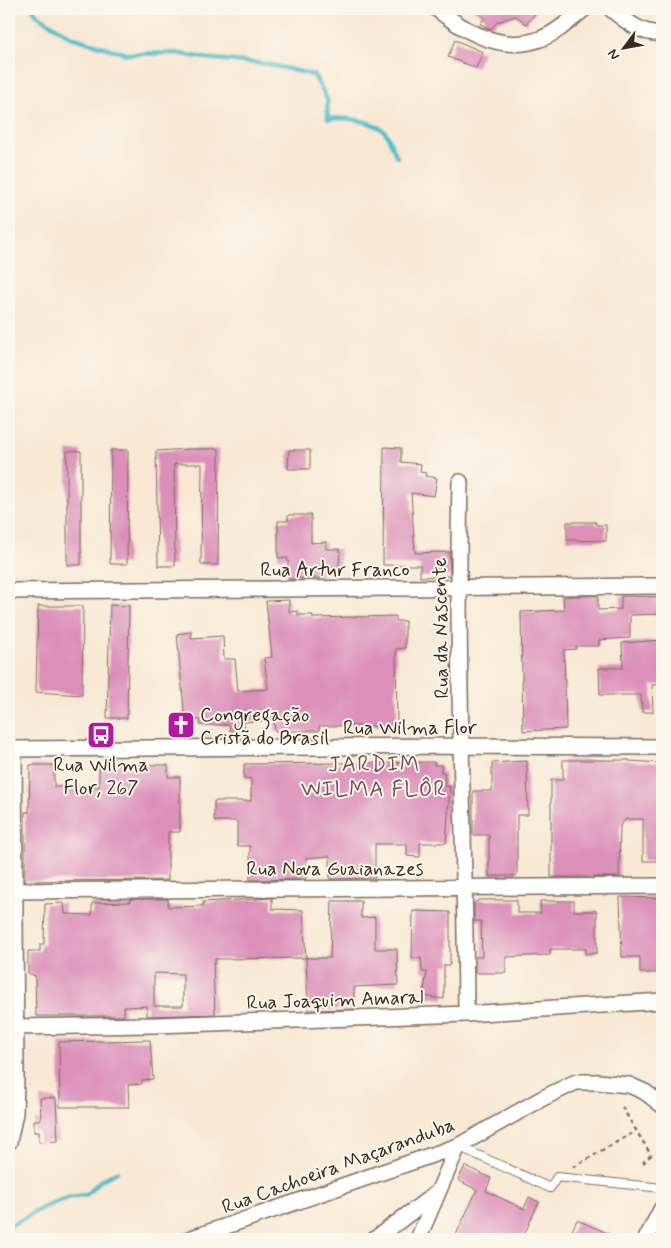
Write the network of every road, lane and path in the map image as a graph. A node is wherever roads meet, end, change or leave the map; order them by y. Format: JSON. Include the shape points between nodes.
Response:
{"nodes":[{"id":1,"x":437,"y":9,"type":"edge"},
{"id":2,"x":584,"y":9,"type":"edge"},
{"id":3,"x":611,"y":9,"type":"edge"},
{"id":4,"x":662,"y":33,"type":"edge"},
{"id":5,"x":460,"y":482,"type":"dead end"},
{"id":6,"x":662,"y":586,"type":"edge"},
{"id":7,"x":458,"y":588,"type":"junction"},
{"id":8,"x":9,"y":591,"type":"edge"},
{"id":9,"x":463,"y":746,"type":"junction"},
{"id":10,"x":662,"y":748,"type":"edge"},
{"id":11,"x":11,"y":749,"type":"edge"},
{"id":12,"x":662,"y":886,"type":"edge"},
{"id":13,"x":465,"y":887,"type":"junction"},
{"id":14,"x":12,"y":891,"type":"edge"},
{"id":15,"x":662,"y":1001,"type":"edge"},
{"id":16,"x":466,"y":1014,"type":"junction"},
{"id":17,"x":13,"y":1027,"type":"edge"},
{"id":18,"x":662,"y":1105,"type":"edge"},
{"id":19,"x":622,"y":1107,"type":"dead end"},
{"id":20,"x":636,"y":1131,"type":"junction"},
{"id":21,"x":9,"y":1142,"type":"edge"},
{"id":22,"x":458,"y":1146,"type":"junction"},
{"id":23,"x":643,"y":1162,"type":"dead end"},
{"id":24,"x":557,"y":1177,"type":"junction"},
{"id":25,"x":662,"y":1188,"type":"edge"},
{"id":26,"x":438,"y":1192,"type":"junction"},
{"id":27,"x":662,"y":1208,"type":"edge"},
{"id":28,"x":189,"y":1239,"type":"edge"},
{"id":29,"x":375,"y":1239,"type":"edge"},
{"id":30,"x":418,"y":1239,"type":"edge"},
{"id":31,"x":646,"y":1239,"type":"edge"}],
"edges":[{"from":1,"to":2,"type":"street","via":[[457,26],[486,40],[516,43],[540,39]]},
{"from":3,"to":4,"type":"street","via":[[642,30],[651,34]]},
{"from":5,"to":7,"type":"street","name":"Rua da Nascente"},
{"from":6,"to":7,"type":"street","name":"Rua Artur Franco"},
{"from":7,"to":8,"type":"street","name":"Rua Artur Franco"},
{"from":7,"to":9,"type":"street","name":"Rua da Nascente"},
{"from":9,"to":10,"type":"street","name":"Rua Wilma Flor"},
{"from":9,"to":11,"type":"street","name":"Rua Wilma Flor"},
{"from":9,"to":13,"type":"street","name":"Rua da Nascente"},
{"from":11,"to":14,"type":"street"},
{"from":12,"to":13,"type":"street","name":"Rua Nova Guaianazes"},
{"from":13,"to":14,"type":"street","name":"Rua Nova Guaianazes"},
{"from":13,"to":16,"type":"street","name":"Rua da Nascente"},
{"from":14,"to":17,"type":"street"},
{"from":15,"to":16,"type":"street","name":"Rua Joaquim Amaral"},
{"from":16,"to":17,"type":"street","name":"Rua Joaquim Amaral"},
{"from":17,"to":21,"type":"street","via":[[15,1113]]},
{"from":18,"to":22,"type":"street","name":"Rua Cachoeira Maçaranduba","via":[[629,1085],[576,1082]]},
{"from":19,"to":20,"type":"path"},
{"from":20,"to":23,"type":"path","via":[[651,1155]]},
{"from":20,"to":24,"type":"path"},
{"from":22,"to":24,"type":"lane","via":[[550,1188]]},
{"from":22,"to":26,"type":"street"},
{"from":22,"to":28,"type":"street","name":"Rua Cachoeira Maçaranduba"},
{"from":24,"to":25,"type":"lane"},
{"from":26,"to":29,"type":"street"},
{"from":26,"to":30,"type":"street"},
{"from":27,"to":31,"type":"street"}]}
